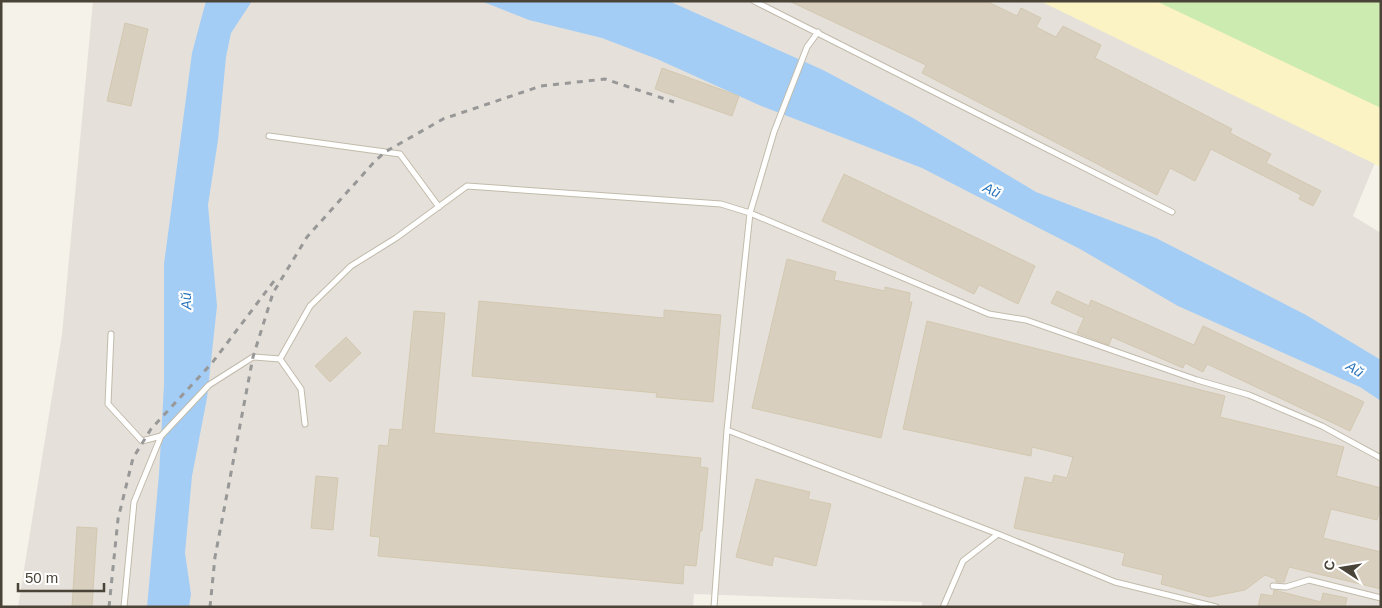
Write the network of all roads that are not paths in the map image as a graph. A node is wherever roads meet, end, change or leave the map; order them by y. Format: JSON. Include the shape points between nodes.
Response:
{"nodes":[{"id":1,"x":754,"y":1,"type":"edge"},
{"id":2,"x":818,"y":32,"type":"junction"},
{"id":3,"x":269,"y":136,"type":"dead end"},
{"id":4,"x":439,"y":207,"type":"junction"},
{"id":5,"x":1172,"y":212,"type":"dead end"},
{"id":6,"x":750,"y":214,"type":"junction"},
{"id":7,"x":111,"y":334,"type":"dead end"},
{"id":8,"x":280,"y":358,"type":"junction"},
{"id":9,"x":305,"y":424,"type":"dead end"},
{"id":10,"x":727,"y":430,"type":"junction"},
{"id":11,"x":161,"y":436,"type":"junction"},
{"id":12,"x":1381,"y":458,"type":"edge"},
{"id":13,"x":998,"y":534,"type":"junction"},
{"id":14,"x":1273,"y":586,"type":"dead end"},
{"id":15,"x":1381,"y":598,"type":"edge"},
{"id":16,"x":944,"y":605,"type":"dead end"},
{"id":17,"x":124,"y":607,"type":"edge"},
{"id":18,"x":714,"y":607,"type":"edge"},
{"id":19,"x":1216,"y":607,"type":"edge"}],
"edges":[{"from":1,"to":2,"type":"lane"},
{"from":2,"to":5,"type":"lane"},
{"from":2,"to":6,"type":"lane","via":[[807,47],[774,132]]},
{"from":3,"to":4,"type":"lane","via":[[400,154]]},
{"from":4,"to":6,"type":"lane","via":[[467,186],[721,204]]},
{"from":4,"to":8,"type":"lane","via":[[351,266],[310,306]]},
{"from":6,"to":10,"type":"lane"},
{"from":6,"to":12,"type":"lane","via":[[989,314],[1026,320],[1249,395],[1322,426]]},
{"from":7,"to":11,"type":"lane","via":[[108,404],[142,441]]},
{"from":8,"to":9,"type":"lane","via":[[300,389]]},
{"from":8,"to":11,"type":"lane","via":[[253,357],[209,386]]},
{"from":10,"to":13,"type":"lane"},
{"from":10,"to":18,"type":"lane"},
{"from":11,"to":17,"type":"lane","via":[[134,502]]},
{"from":13,"to":16,"type":"lane","via":[[963,561]]},
{"from":13,"to":19,"type":"lane","via":[[1115,582]]},
{"from":14,"to":15,"type":"lane","via":[[1286,587],[1309,580]]}]}
